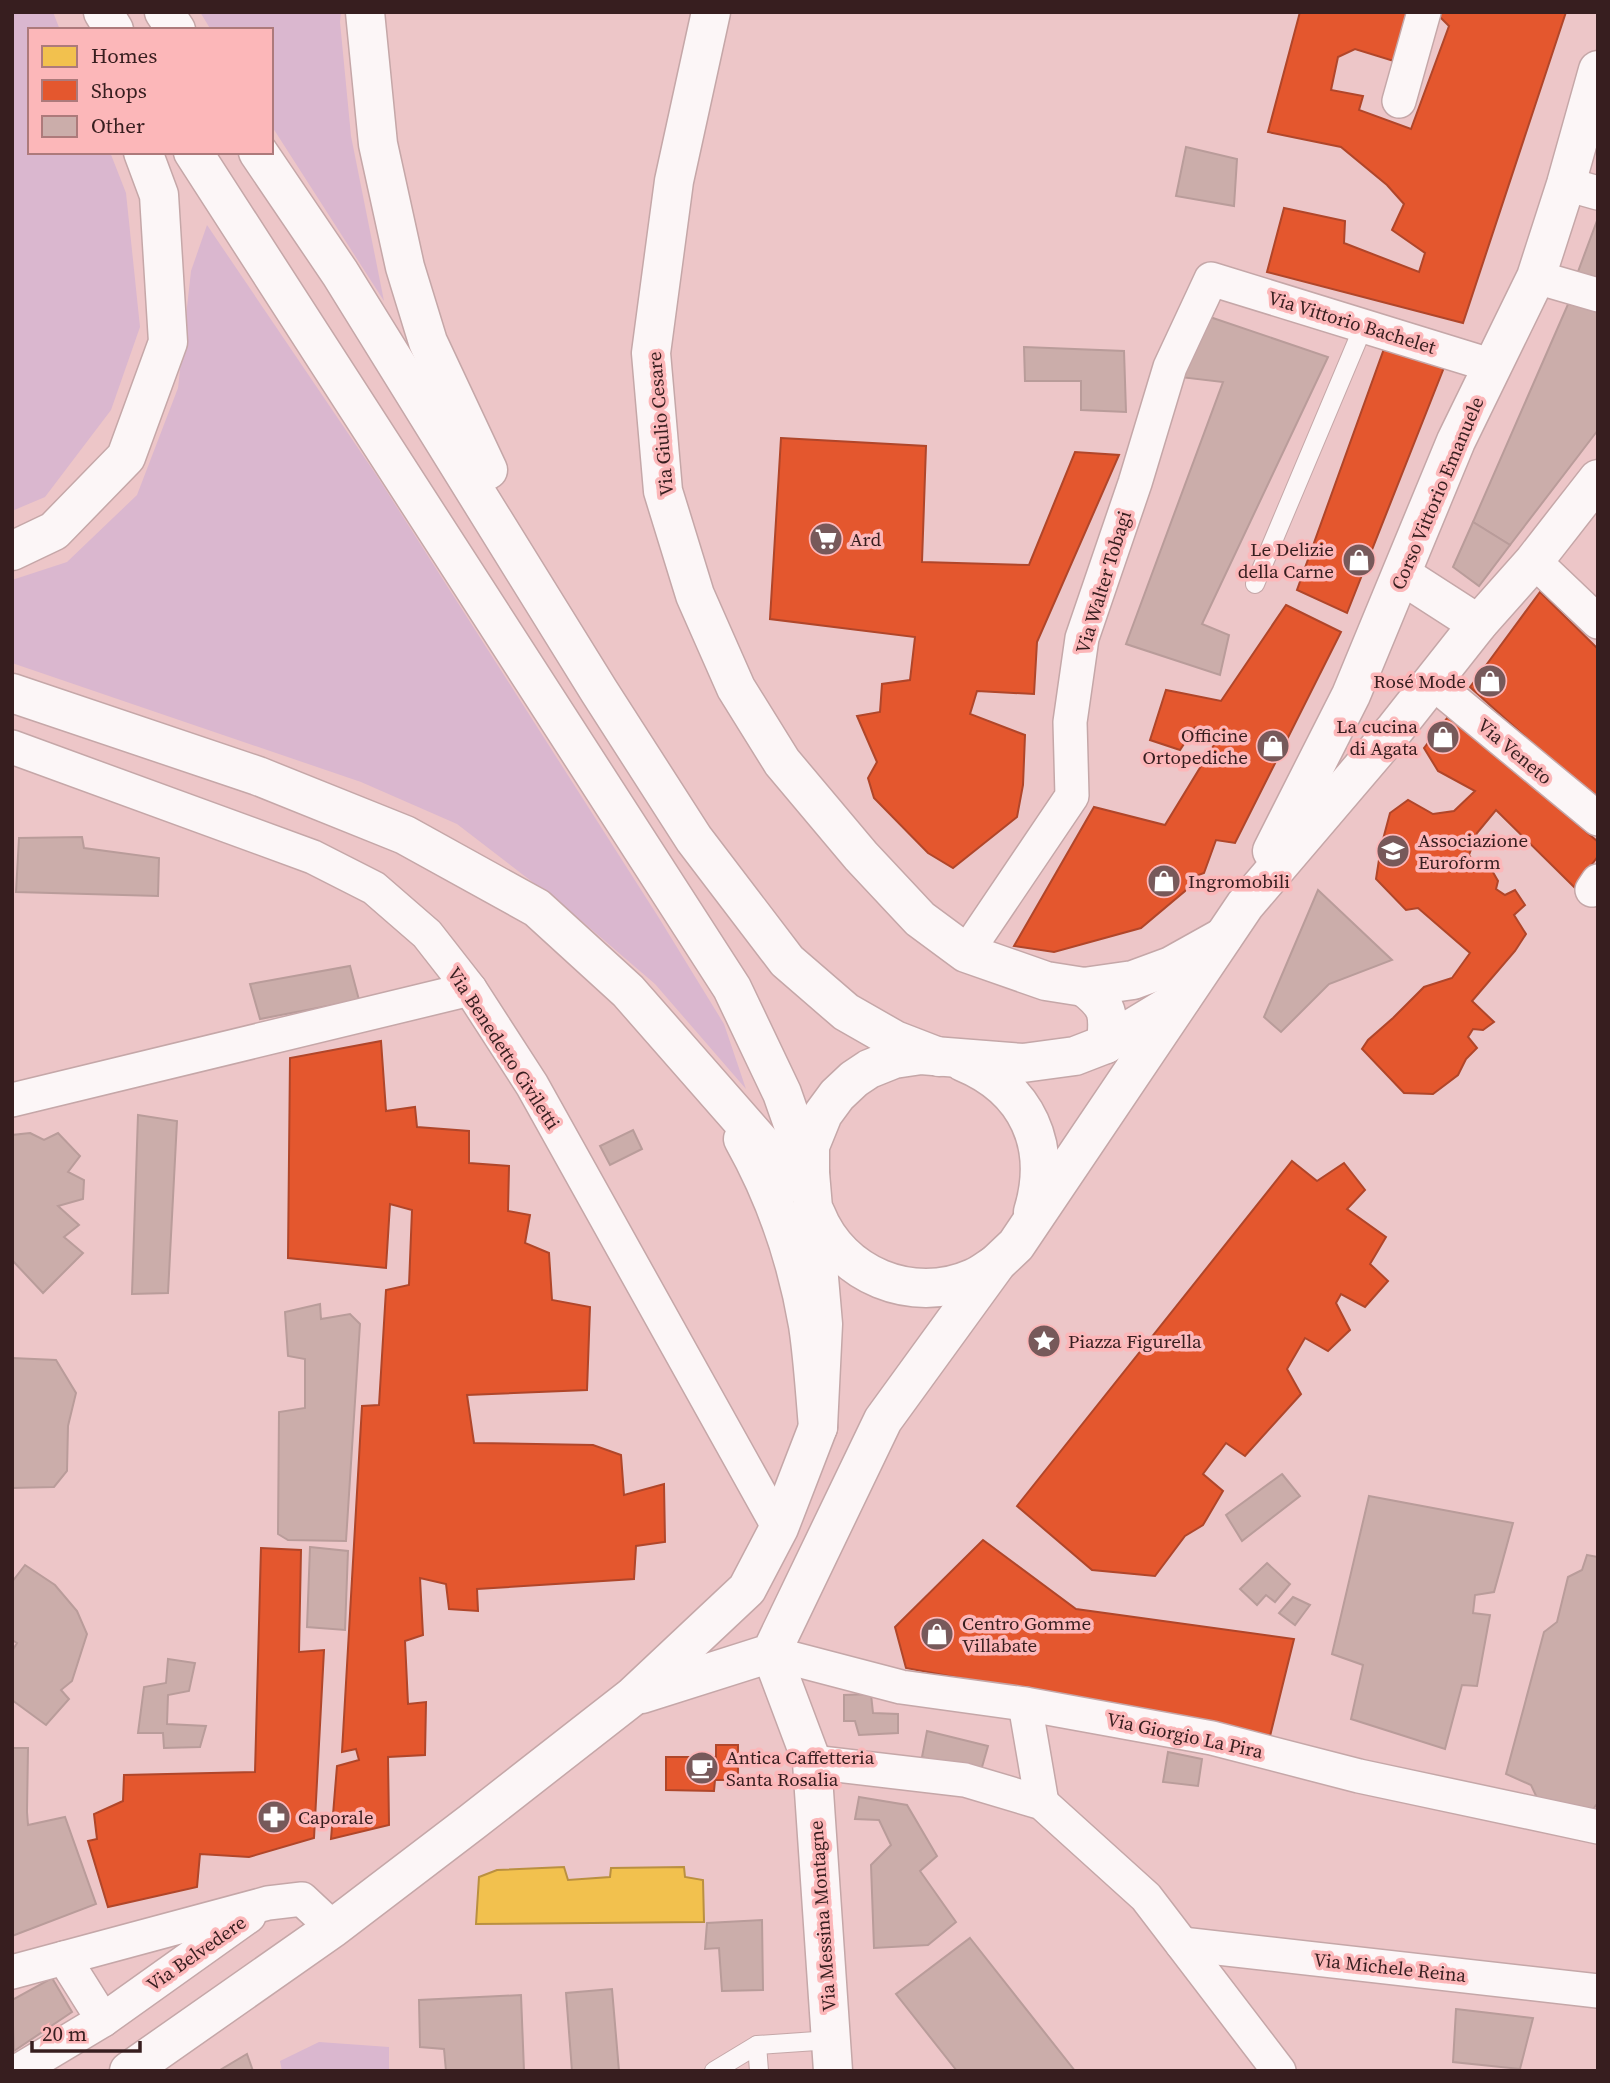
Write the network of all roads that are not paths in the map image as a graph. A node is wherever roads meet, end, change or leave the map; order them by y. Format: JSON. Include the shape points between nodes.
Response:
{"nodes":[{"id":1,"x":103,"y":12,"type":"edge"},
{"id":2,"x":164,"y":12,"type":"edge"},
{"id":3,"x":365,"y":12,"type":"edge"},
{"id":4,"x":710,"y":12,"type":"edge"},
{"id":5,"x":1424,"y":12,"type":"edge"},
{"id":6,"x":113,"y":28,"type":"edge"},
{"id":7,"x":175,"y":28,"type":"edge"},
{"id":8,"x":1596,"y":84,"type":"edge"},
{"id":9,"x":1399,"y":101,"type":"dead end"},
{"id":10,"x":143,"y":154,"type":"edge"},
{"id":11,"x":194,"y":154,"type":"edge"},
{"id":12,"x":259,"y":154,"type":"edge"},
{"id":13,"x":1582,"y":189,"type":"edge"},
{"id":14,"x":1536,"y":277,"type":"junction"},
{"id":15,"x":1212,"y":279,"type":"joint"},
{"id":16,"x":1598,"y":295,"type":"edge"},
{"id":17,"x":1364,"y":325,"type":"junction"},
{"id":18,"x":1493,"y":366,"type":"junction"},
{"id":19,"x":1598,"y":479,"type":"edge"},
{"id":20,"x":12,"y":551,"type":"edge"},
{"id":21,"x":1534,"y":561,"type":"junction"},
{"id":22,"x":1402,"y":575,"type":"junction"},
{"id":23,"x":1255,"y":584,"type":"dead end"},
{"id":24,"x":1598,"y":622,"type":"edge"},
{"id":25,"x":1478,"y":624,"type":"junction"},
{"id":26,"x":1432,"y":682,"type":"junction"},
{"id":27,"x":599,"y":691,"type":"junction"},
{"id":28,"x":12,"y":693,"type":"edge"},
{"id":29,"x":1351,"y":695,"type":"junction"},
{"id":30,"x":1395,"y":729,"type":"junction"},
{"id":31,"x":12,"y":747,"type":"edge"},
{"id":32,"x":1598,"y":819,"type":"edge"},
{"id":33,"x":1245,"y":905,"type":"junction"},
{"id":34,"x":1223,"y":937,"type":"junction"},
{"id":35,"x":965,"y":953,"type":"junction"},
{"id":36,"x":1084,"y":987,"type":"junction"},
{"id":37,"x":470,"y":989,"type":"junction"},
{"id":38,"x":1182,"y":998,"type":"junction"},
{"id":39,"x":1106,"y":1044,"type":"junction"},
{"id":40,"x":946,"y":1058,"type":"junction"},
{"id":41,"x":715,"y":1088,"type":"junction"},
{"id":42,"x":12,"y":1100,"type":"edge"},
{"id":43,"x":811,"y":1189,"type":"junction"},
{"id":44,"x":1006,"y":1254,"type":"junction"},
{"id":45,"x":818,"y":1427,"type":"junction"},
{"id":46,"x":779,"y":1528,"type":"junction"},
{"id":47,"x":747,"y":1589,"type":"junction"},
{"id":48,"x":771,"y":1653,"type":"junction"},
{"id":49,"x":632,"y":1697,"type":"junction"},
{"id":50,"x":1025,"y":1704,"type":"junction"},
{"id":51,"x":812,"y":1762,"type":"junction"},
{"id":52,"x":1042,"y":1803,"type":"junction"},
{"id":53,"x":1598,"y":1826,"type":"edge"},
{"id":54,"x":268,"y":1903,"type":"junction"},
{"id":55,"x":333,"y":1928,"type":"junction"},
{"id":56,"x":1182,"y":1944,"type":"junction"},
{"id":57,"x":64,"y":1958,"type":"junction"},
{"id":58,"x":12,"y":1972,"type":"edge"},
{"id":59,"x":1598,"y":1991,"type":"edge"},
{"id":60,"x":103,"y":2020,"type":"junction"},
{"id":61,"x":757,"y":2045,"type":"junction"},
{"id":62,"x":832,"y":2055,"type":"edge"},
{"id":63,"x":18,"y":2071,"type":"edge"},
{"id":64,"x":129,"y":2071,"type":"edge"},
{"id":65,"x":714,"y":2071,"type":"edge"},
{"id":66,"x":759,"y":2071,"type":"edge"},
{"id":67,"x":1279,"y":2071,"type":"edge"}],
"edges":[{"from":1,"to":6,"type":"main road"},
{"from":2,"to":7,"type":"main road"},
{"from":3,"to":27,"type":"main road","via":[[377,144],[405,267],[428,342]]},
{"from":4,"to":35,"type":"main road","name":"Via Giulio Cesare","via":[[674,181],[651,353],[663,491],[695,596],[736,688],[782,762],[920,919]]},
{"from":5,"to":9,"type":"street"},
{"from":8,"to":13,"type":"main road","name":"Corso Vittorio Emanuele"},
{"from":10,"to":20,"type":"main road","via":[[159,195],[168,342],[127,457],[54,531]]},
{"from":11,"to":43,"type":"main road","via":[[732,988],[782,1093]]},
{"from":12,"to":27,"type":"main road","via":[[340,273]]},
{"from":13,"to":14,"type":"main road","name":"Corso Vittorio Emanuele"},
{"from":14,"to":16,"type":"street"},
{"from":14,"to":18,"type":"main road","name":"Corso Vittorio Emanuele"},
{"from":15,"to":17,"type":"street","name":"Via Vittorio Bachelet"},
{"from":15,"to":35,"type":"street","name":"Via Walter Tobagi","via":[[1170,367],[1082,638],[1070,722],[1072,796]]},
{"from":17,"to":18,"type":"street","name":"Via Vittorio Bachelet"},
{"from":17,"to":23,"type":"lane"},
{"from":18,"to":22,"type":"main road","name":"Corso Vittorio Emanuele","via":[[1456,441]]},
{"from":19,"to":21,"type":"main road"},
{"from":21,"to":24,"type":"street"},
{"from":21,"to":25,"type":"main road"},
{"from":22,"to":25,"type":"main road"},
{"from":22,"to":29,"type":"main road","name":"Corso Vittorio Emanuele"},
{"from":25,"to":26,"type":"main road"},
{"from":26,"to":30,"type":"main road"},
{"from":26,"to":32,"type":"street","name":"Via Veneto"},
{"from":27,"to":40,"type":"main road","via":[[694,839],[787,961],[846,1012],[895,1040]]},
{"from":28,"to":41,"type":"main road","via":[[258,776],[405,835],[537,908],[628,991]]},
{"from":29,"to":30,"type":"main road"},
{"from":29,"to":33,"type":"main road","name":"Corso Vittorio Emanuele"},
{"from":30,"to":33,"type":"main road"},
{"from":31,"to":37,"type":"street","name":"Via Benedetto Civiletti","via":[[313,857],[374,888],[426,934]]},
{"from":33,"to":34,"type":"main road"},
{"from":34,"to":36,"type":"main road","name":"Via Giulio Cesare","via":[[1171,966],[1133,980]]},
{"from":34,"to":38,"type":"main road"},
{"from":35,"to":36,"type":"main road","name":"Via Giulio Cesare","via":[[1046,981]]},
{"from":36,"to":39,"type":"main road","via":[[1100,999],[1109,1020]]},
{"from":37,"to":42,"type":"street"},
{"from":37,"to":46,"type":"street","name":"Via Benedetto Civiletti","via":[[532,1085]]},
{"from":38,"to":39,"type":"main road"},
{"from":38,"to":44,"type":"main road"},
{"from":39,"to":40,"type":"main road","via":[[1075,1056],[1023,1063]]},
{"from":40,"to":43,"type":"main road","via":[[894,1059],[869,1069],[836,1095],[810,1146]]},
{"from":40,"to":44,"type":"main road","via":[[983,1071],[1012,1095],[1033,1131],[1040,1189],[1031,1220]]},
{"from":41,"to":43,"type":"main road","via":[[771,1154]]},
{"from":41,"to":45,"type":"main road","via":[[757,1164],[796,1269],[808,1327]]},
{"from":43,"to":44,"type":"main road","via":[[820,1224],[835,1247],[854,1265],[882,1280],[912,1288],[942,1287],[973,1278]]},
{"from":43,"to":45,"type":"main road","via":[[824,1324]]},
{"from":44,"to":48,"type":"main road","via":[[883,1420]]},
{"from":45,"to":46,"type":"main road"},
{"from":46,"to":47,"type":"main road"},
{"from":47,"to":48,"type":"main road","name":"Via Messina Montagne"},
{"from":47,"to":49,"type":"main road"},
{"from":48,"to":49,"type":"main road"},
{"from":48,"to":50,"type":"street","name":"Via Giorgio La Pira","via":[[901,1687]]},
{"from":48,"to":51,"type":"main road","name":"Via Messina Montagne"},
{"from":49,"to":55,"type":"main road"},
{"from":50,"to":52,"type":"street"},
{"from":50,"to":53,"type":"street","name":"Via Giorgio La Pira","via":[[1212,1738],[1359,1776]]},
{"from":51,"to":52,"type":"street","via":[[965,1780]]},
{"from":51,"to":62,"type":"main road","name":"Via Messina Montagne"},
{"from":52,"to":56,"type":"street","via":[[1146,1897]]},
{"from":54,"to":55,"type":"street","via":[[302,1899]]},
{"from":54,"to":57,"type":"street"},
{"from":54,"to":60,"type":"street","name":"Via Belvedere"},
{"from":55,"to":64,"type":"main road"},
{"from":56,"to":59,"type":"street","name":"Via Michele Reina"},
{"from":56,"to":67,"type":"street"},
{"from":57,"to":58,"type":"street"},
{"from":57,"to":60,"type":"street"},
{"from":60,"to":63,"type":"street","name":"Via Belvedere"},
{"from":61,"to":62,"type":"lane"},
{"from":61,"to":65,"type":"lane"},
{"from":61,"to":66,"type":"lane"}]}
